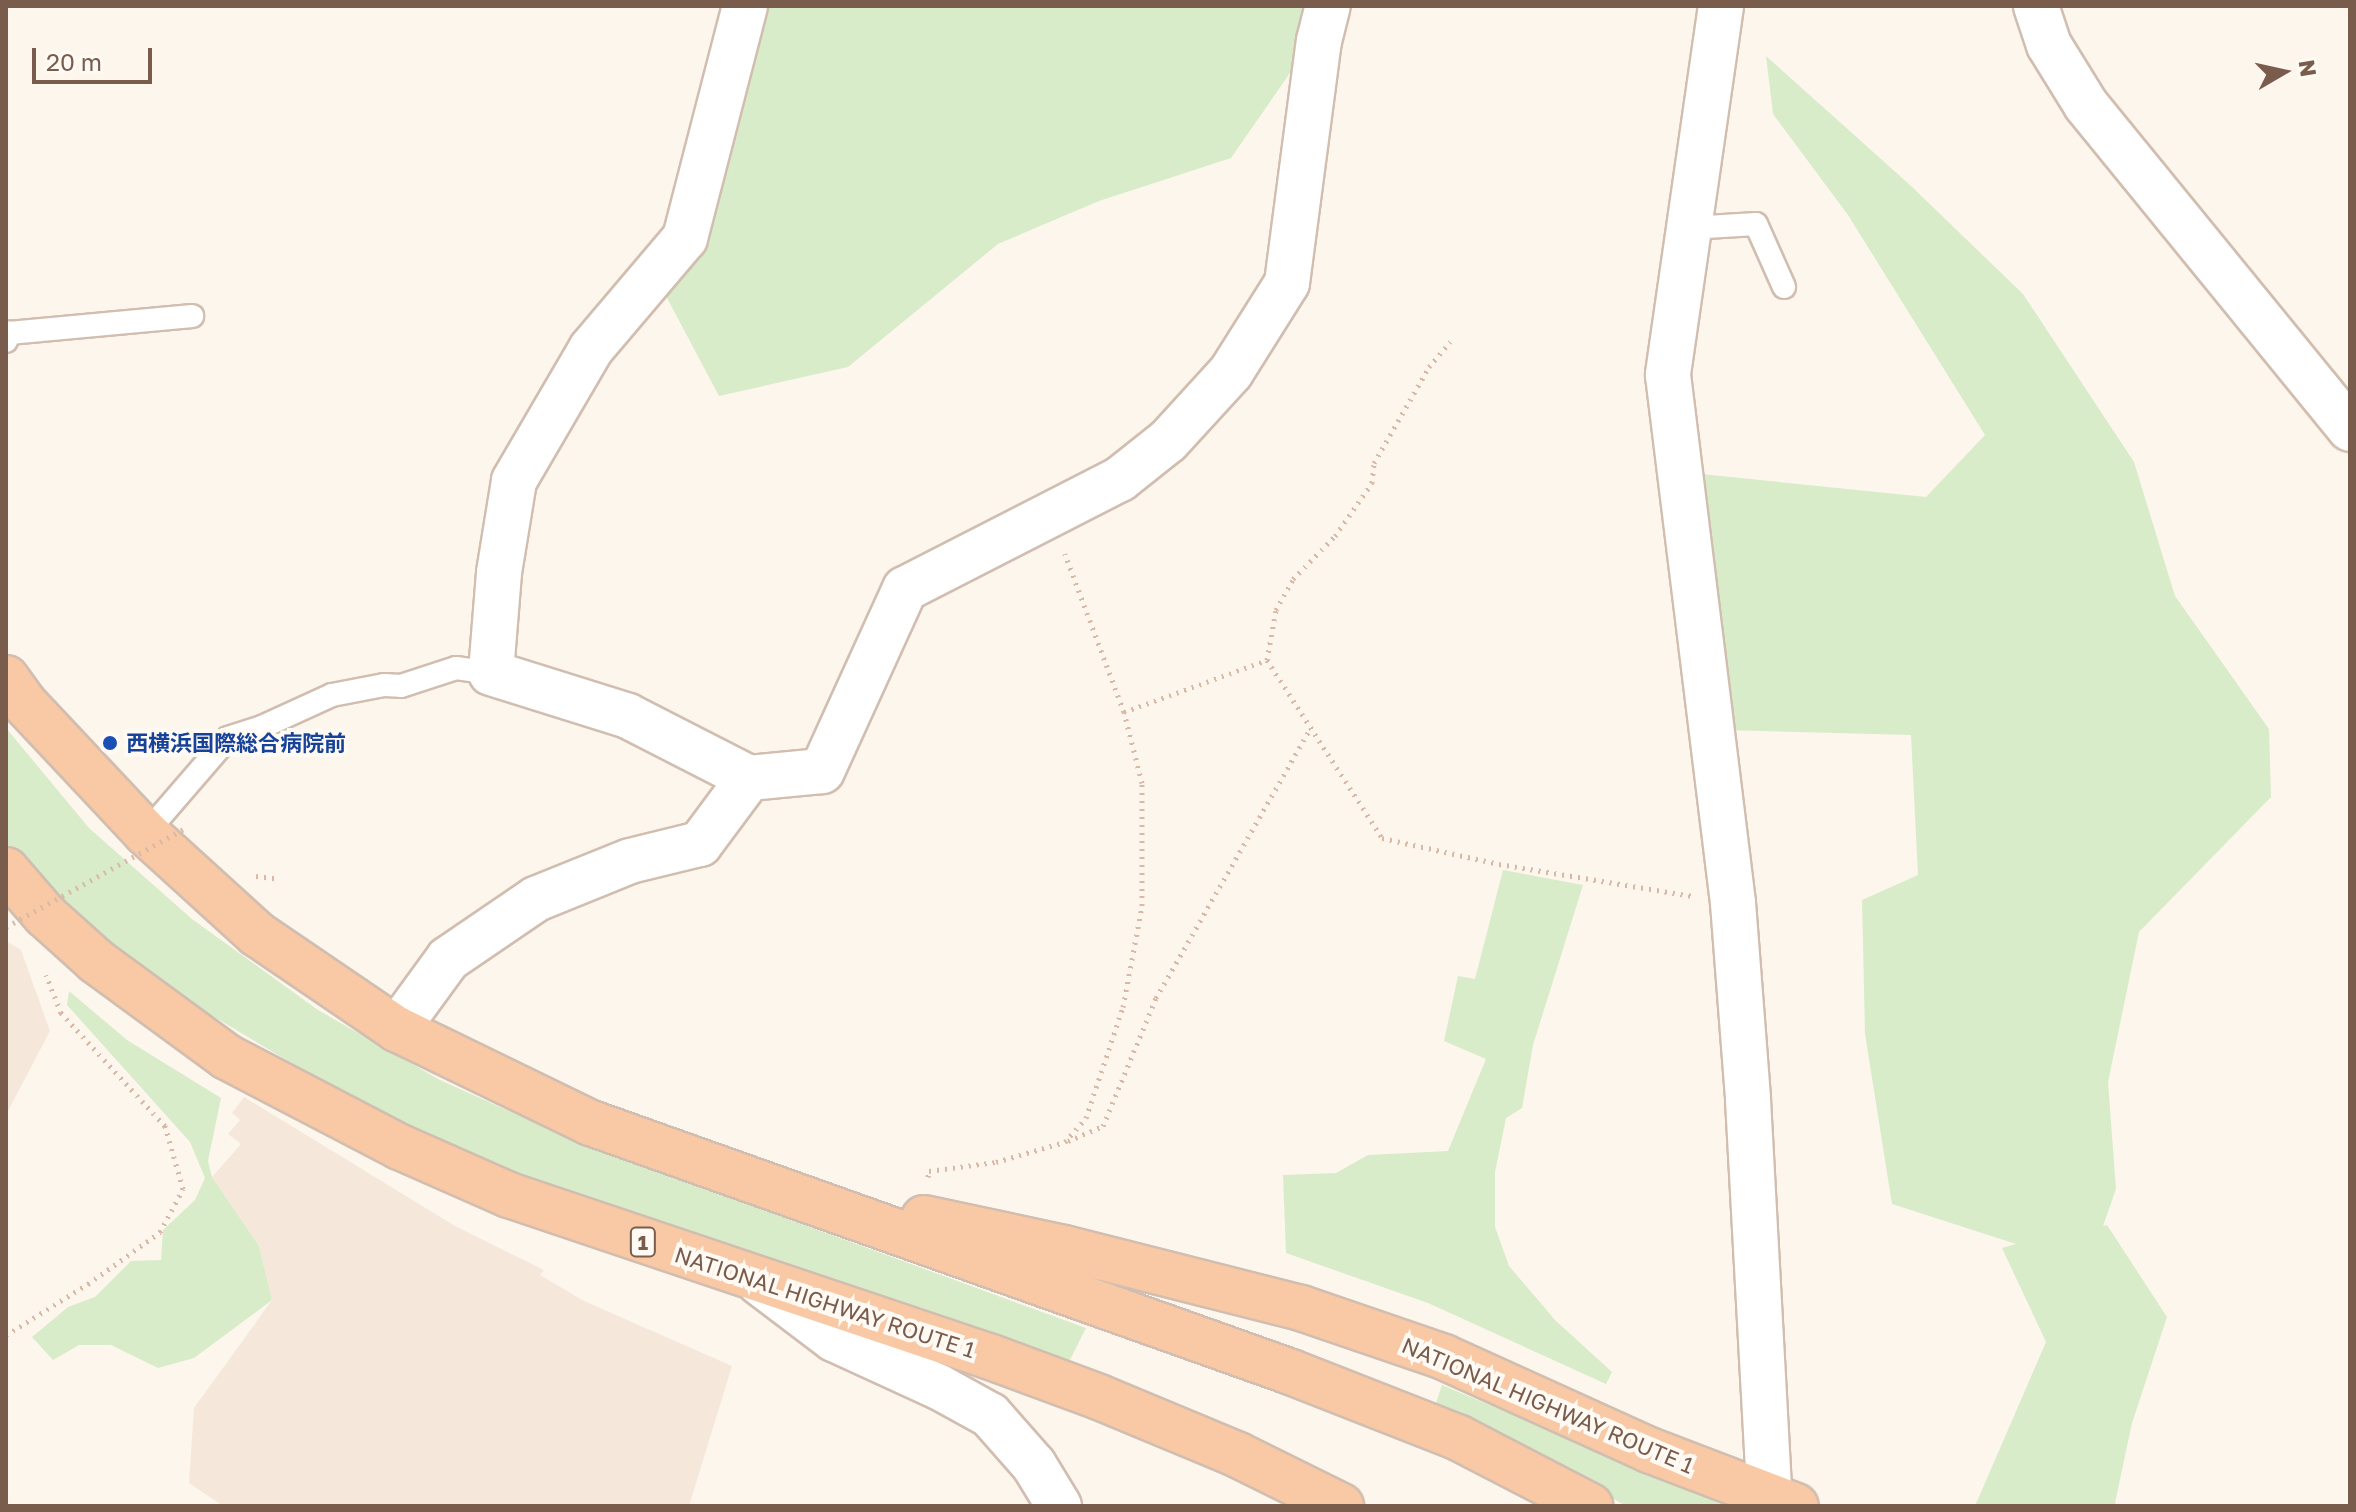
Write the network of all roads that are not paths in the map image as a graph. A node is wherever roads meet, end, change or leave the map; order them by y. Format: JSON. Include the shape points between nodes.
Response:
{"nodes":[{"id":1,"x":745,"y":6,"type":"edge"},
{"id":2,"x":1328,"y":6,"type":"edge"},
{"id":3,"x":1721,"y":6,"type":"edge"},
{"id":4,"x":2036,"y":6,"type":"edge"},
{"id":5,"x":1690,"y":228,"type":"junction"},
{"id":6,"x":1784,"y":287,"type":"dead end"},
{"id":7,"x":192,"y":316,"type":"dead end"},
{"id":8,"x":6,"y":341,"type":"edge"},
{"id":9,"x":2350,"y":429,"type":"edge"},
{"id":10,"x":491,"y":673,"type":"junction"},
{"id":11,"x":6,"y":678,"type":"edge"},
{"id":12,"x":749,"y":778,"type":"junction"},
{"id":13,"x":167,"y":830,"type":"junction"},
{"id":14,"x":6,"y":870,"type":"edge"},
{"id":15,"x":397,"y":1029,"type":"junction"},
{"id":16,"x":738,"y":1177,"type":"junction"},
{"id":17,"x":757,"y":1280,"type":"junction"},
{"id":18,"x":1779,"y":1502,"type":"edge"},
{"id":19,"x":1059,"y":1506,"type":"edge"},
{"id":20,"x":1341,"y":1506,"type":"edge"},
{"id":21,"x":1590,"y":1506,"type":"edge"}],
"edges":[{"from":1,"to":10,"type":"street","via":[[685,238],[591,349],[514,481]]},
{"from":2,"to":12,"type":"street","via":[[1287,283],[1231,372],[1168,441],[1120,479],[905,589],[822,771]]},
{"from":3,"to":5,"type":"street"},
{"from":4,"to":9,"type":"street","via":[[2049,45],[2086,105]]},
{"from":5,"to":6,"type":"lane","via":[[1756,224]]},
{"from":5,"to":18,"type":"street","via":[[1668,375],[1733,903]]},
{"from":7,"to":8,"type":"lane","via":[[9,333]]},
{"from":10,"to":12,"type":"street","via":[[628,716]]},
{"from":10,"to":13,"type":"lane","via":[[456,668],[401,686],[332,695],[228,738]]},
{"from":11,"to":13,"type":"highway","name":"NATIONAL HIGHWAY ROUTE 1","via":[[24,703]]},
{"from":12,"to":15,"type":"street","via":[[700,844],[630,861],[536,899],[448,959]]},
{"from":13,"to":15,"type":"highway","name":"NATIONAL HIGHWAY ROUTE 1","via":[[257,934]]},
{"from":14,"to":17,"type":"highway","name":"NATIONAL HIGHWAY ROUTE 1","number":"1","via":[[96,961],[227,1057],[400,1147],[509,1195]]},
{"from":15,"to":16,"type":"highway","name":"NATIONAL HIGHWAY ROUTE 1","via":[[591,1123]]},
{"from":16,"to":18,"type":"highway","name":"NATIONAL HIGHWAY ROUTE 1","via":[[1064,1248],[1301,1308],[1444,1357]]},
{"from":16,"to":21,"type":"highway","name":"NATIONAL HIGHWAY ROUTE 1","via":[[1319,1383],[1459,1438]]},
{"from":17,"to":19,"type":"street","via":[[834,1339],[990,1415],[1034,1465]]},
{"from":17,"to":20,"type":"highway","name":"NATIONAL HIGHWAY ROUTE 1","number":"1","via":[[1085,1392],[1238,1455]]}]}
